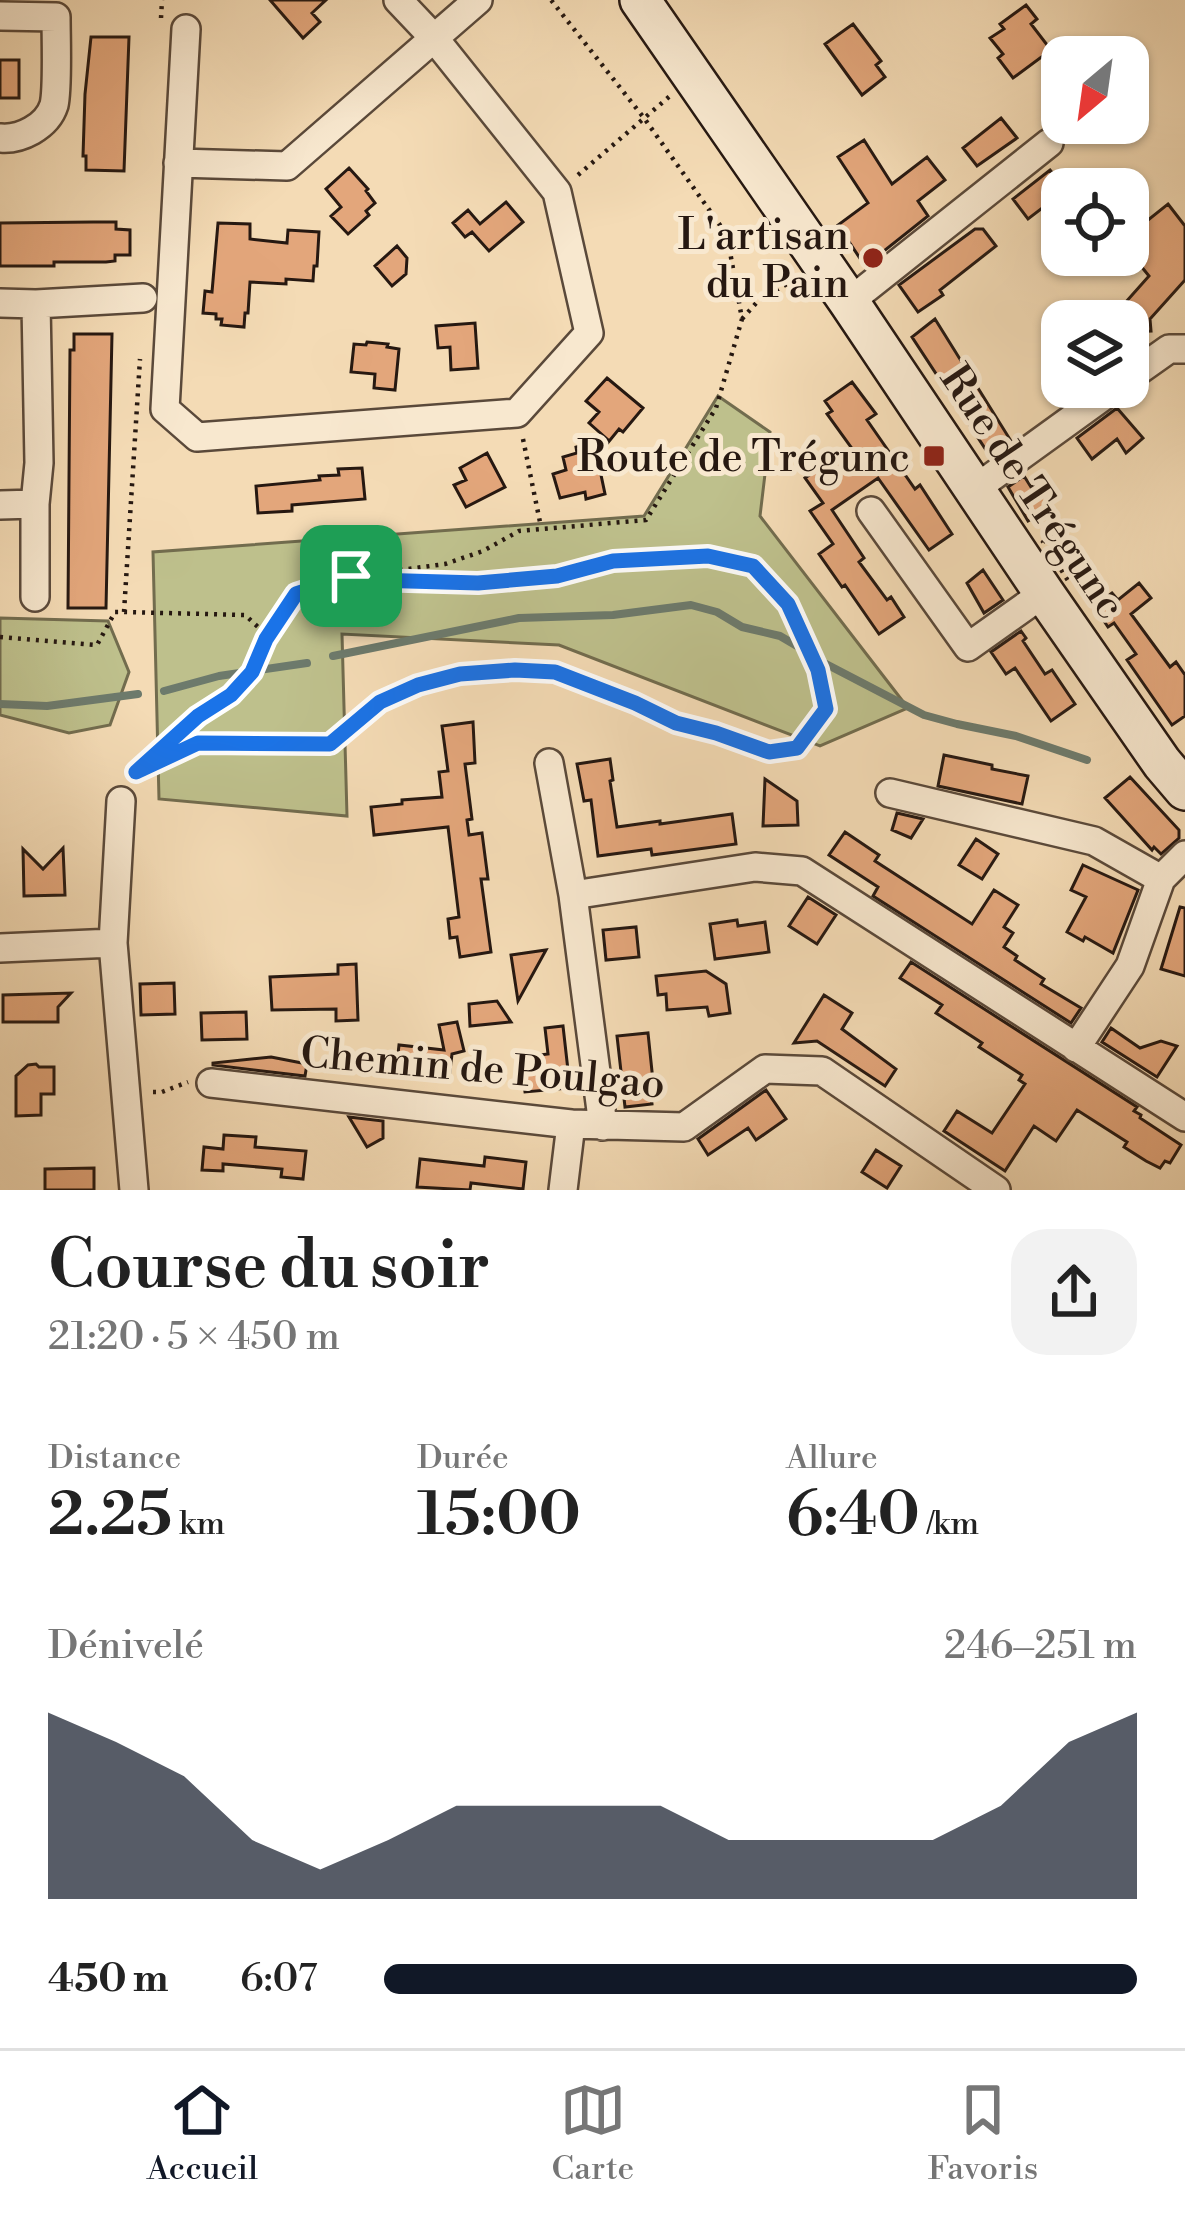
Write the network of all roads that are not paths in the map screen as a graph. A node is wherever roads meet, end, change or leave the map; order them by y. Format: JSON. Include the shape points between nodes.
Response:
{"nodes":[{"id":1,"x":398,"y":0,"type":"edge"},
{"id":2,"x":478,"y":0,"type":"edge"},
{"id":3,"x":640,"y":0,"type":"edge"},
{"id":4,"x":0,"y":16,"type":"edge"},
{"id":5,"x":186,"y":28,"type":"dead end"},
{"id":6,"x":434,"y":38,"type":"junction"},
{"id":7,"x":0,"y":138,"type":"edge"},
{"id":8,"x":1048,"y":144,"type":"edge"},
{"id":9,"x":178,"y":163,"type":"junction"},
{"id":10,"x":143,"y":298,"type":"dead end"},
{"id":11,"x":849,"y":302,"type":"junction"},
{"id":12,"x":0,"y":303,"type":"edge"},
{"id":13,"x":36,"y":304,"type":"junction"},
{"id":14,"x":1185,"y":350,"type":"edge"},
{"id":15,"x":1149,"y":363,"type":"edge"},
{"id":16,"x":1087,"y":408,"type":"edge"},
{"id":17,"x":975,"y":489,"type":"junction"},
{"id":18,"x":35,"y":504,"type":"junction"},
{"id":19,"x":0,"y":505,"type":"edge"},
{"id":20,"x":871,"y":511,"type":"dead end"},
{"id":21,"x":1044,"y":593,"type":"junction"},
{"id":22,"x":35,"y":597,"type":"dead end"},
{"id":23,"x":549,"y":763,"type":"dead end"},
{"id":24,"x":1177,"y":766,"type":"edge"},
{"id":25,"x":890,"y":794,"type":"dead end"},
{"id":26,"x":122,"y":801,"type":"dead end"},
{"id":27,"x":1185,"y":855,"type":"edge"},
{"id":28,"x":1161,"y":879,"type":"junction"},
{"id":29,"x":573,"y":895,"type":"junction"},
{"id":30,"x":113,"y":943,"type":"junction"},
{"id":31,"x":0,"y":948,"type":"edge"},
{"id":32,"x":1076,"y":1048,"type":"junction"},
{"id":33,"x":212,"y":1083,"type":"road end"},
{"id":34,"x":1185,"y":1118,"type":"edge"},
{"id":35,"x":571,"y":1124,"type":"junction"},
{"id":36,"x":603,"y":1126,"type":"junction"},
{"id":37,"x":134,"y":1190,"type":"edge"},
{"id":38,"x":563,"y":1190,"type":"edge"},
{"id":39,"x":996,"y":1190,"type":"edge"}],
"edges":[{"from":1,"to":6,"type":"street"},
{"from":2,"to":6,"type":"street"},
{"from":3,"to":11,"type":"main road","name":"Rue de Trégunc"},
{"from":4,"to":7,"type":"street","via":[[56,17],[53,106],[40,125]]},
{"from":5,"to":9,"type":"street"},
{"from":6,"to":9,"type":"street","via":[[286,166]]},
{"from":6,"to":9,"type":"street","via":[[557,193],[589,333],[517,413],[197,437],[165,409]]},
{"from":8,"to":11,"type":"street"},
{"from":10,"to":13,"type":"street"},
{"from":11,"to":17,"type":"main road","name":"Rue de Trégunc"},
{"from":12,"to":13,"type":"street"},
{"from":13,"to":18,"type":"street"},
{"from":14,"to":15,"type":"street","via":[[1168,349]]},
{"from":16,"to":17,"type":"street"},
{"from":17,"to":21,"type":"main road","name":"Rue de Trégunc"},
{"from":18,"to":19,"type":"street"},
{"from":18,"to":22,"type":"street"},
{"from":20,"to":21,"type":"street","via":[[968,647]]},
{"from":21,"to":24,"type":"main road","name":"Rue de Trégunc"},
{"from":23,"to":29,"type":"street"},
{"from":25,"to":28,"type":"street","via":[[1094,841]]},
{"from":26,"to":30,"type":"street"},
{"from":27,"to":28,"type":"street"},
{"from":28,"to":32,"type":"street","via":[[1130,966]]},
{"from":29,"to":32,"type":"street","via":[[755,867],[802,871]]},
{"from":29,"to":36,"type":"street"},
{"from":30,"to":31,"type":"street"},
{"from":30,"to":37,"type":"street"},
{"from":32,"to":34,"type":"street"},
{"from":33,"to":35,"type":"street","name":"Chemin de Poulgao"},
{"from":35,"to":36,"type":"street","name":"Chemin de Poulgao"},
{"from":35,"to":38,"type":"street"},
{"from":36,"to":39,"type":"street","name":"Chemin de Poulgao","via":[[684,1127],[765,1069],[822,1071]]}]}
